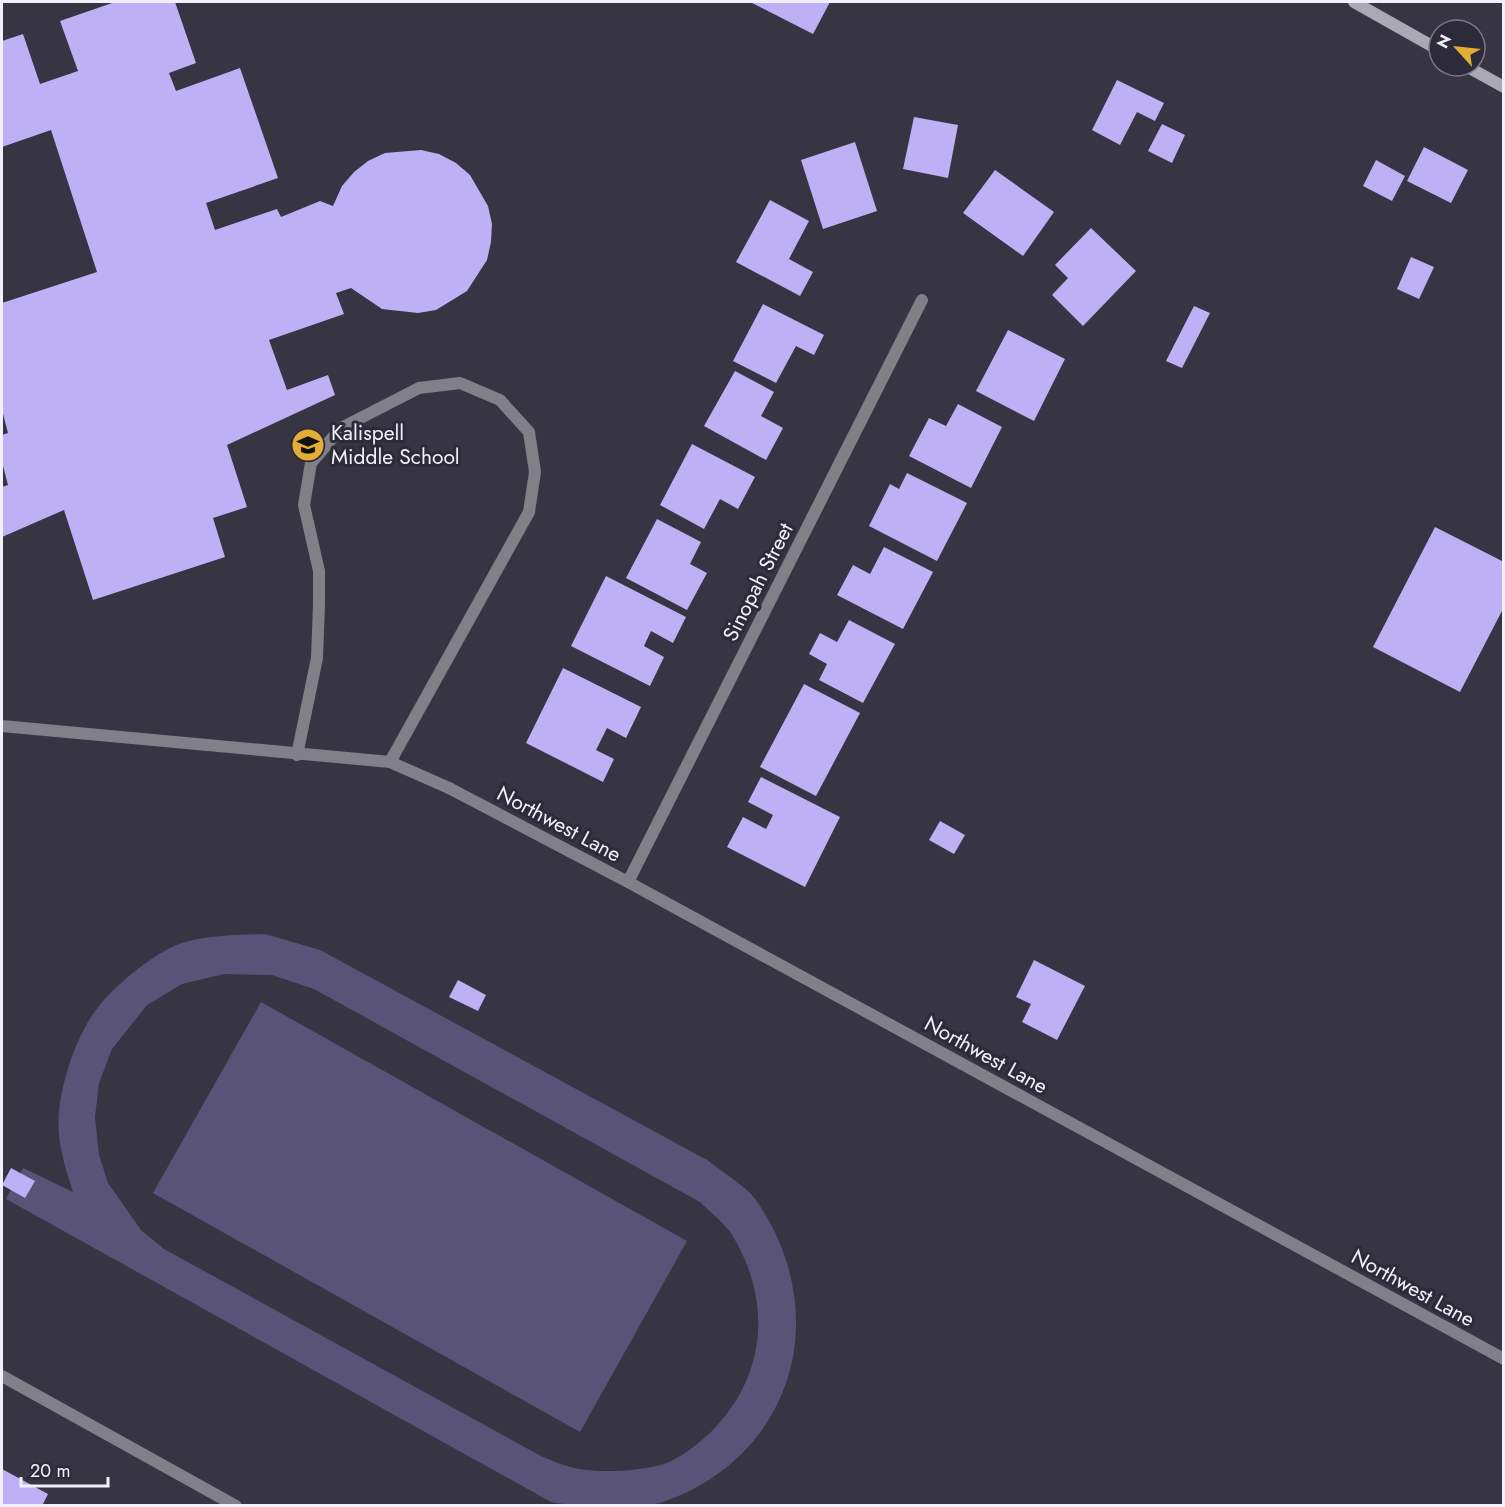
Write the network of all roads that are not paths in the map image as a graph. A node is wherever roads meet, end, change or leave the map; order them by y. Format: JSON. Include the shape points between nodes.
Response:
{"nodes":[{"id":1,"x":1354,"y":2,"type":"edge"},
{"id":2,"x":1427,"y":43,"type":"edge"},
{"id":3,"x":1487,"y":78,"type":"edge"},
{"id":4,"x":1503,"y":87,"type":"edge"},
{"id":5,"x":922,"y":300,"type":"dead end"},
{"id":6,"x":2,"y":726,"type":"edge"},
{"id":7,"x":297,"y":755,"type":"junction"},
{"id":8,"x":390,"y":762,"type":"junction"},
{"id":9,"x":628,"y":882,"type":"junction"},
{"id":10,"x":1503,"y":1359,"type":"edge"},
{"id":11,"x":2,"y":1376,"type":"edge"},
{"id":12,"x":236,"y":1506,"type":"edge"}],
"edges":[{"from":1,"to":2,"type":"main road"},
{"from":3,"to":4,"type":"main road"},
{"from":5,"to":9,"type":"street","name":"Sinopah Street"},
{"from":6,"to":7,"type":"street","name":"Northwest Lane"},
{"from":7,"to":8,"type":"street","name":"Northwest Lane"},
{"from":7,"to":8,"type":"street","via":[[317,658],[319,571],[304,505],[311,463],[341,428],[419,388],[460,383],[500,400],[529,432],[535,472],[528,512]]},
{"from":8,"to":9,"type":"street","name":"Northwest Lane","via":[[449,788]]},
{"from":9,"to":10,"type":"street","name":"Northwest Lane"},
{"from":11,"to":12,"type":"street"}]}
